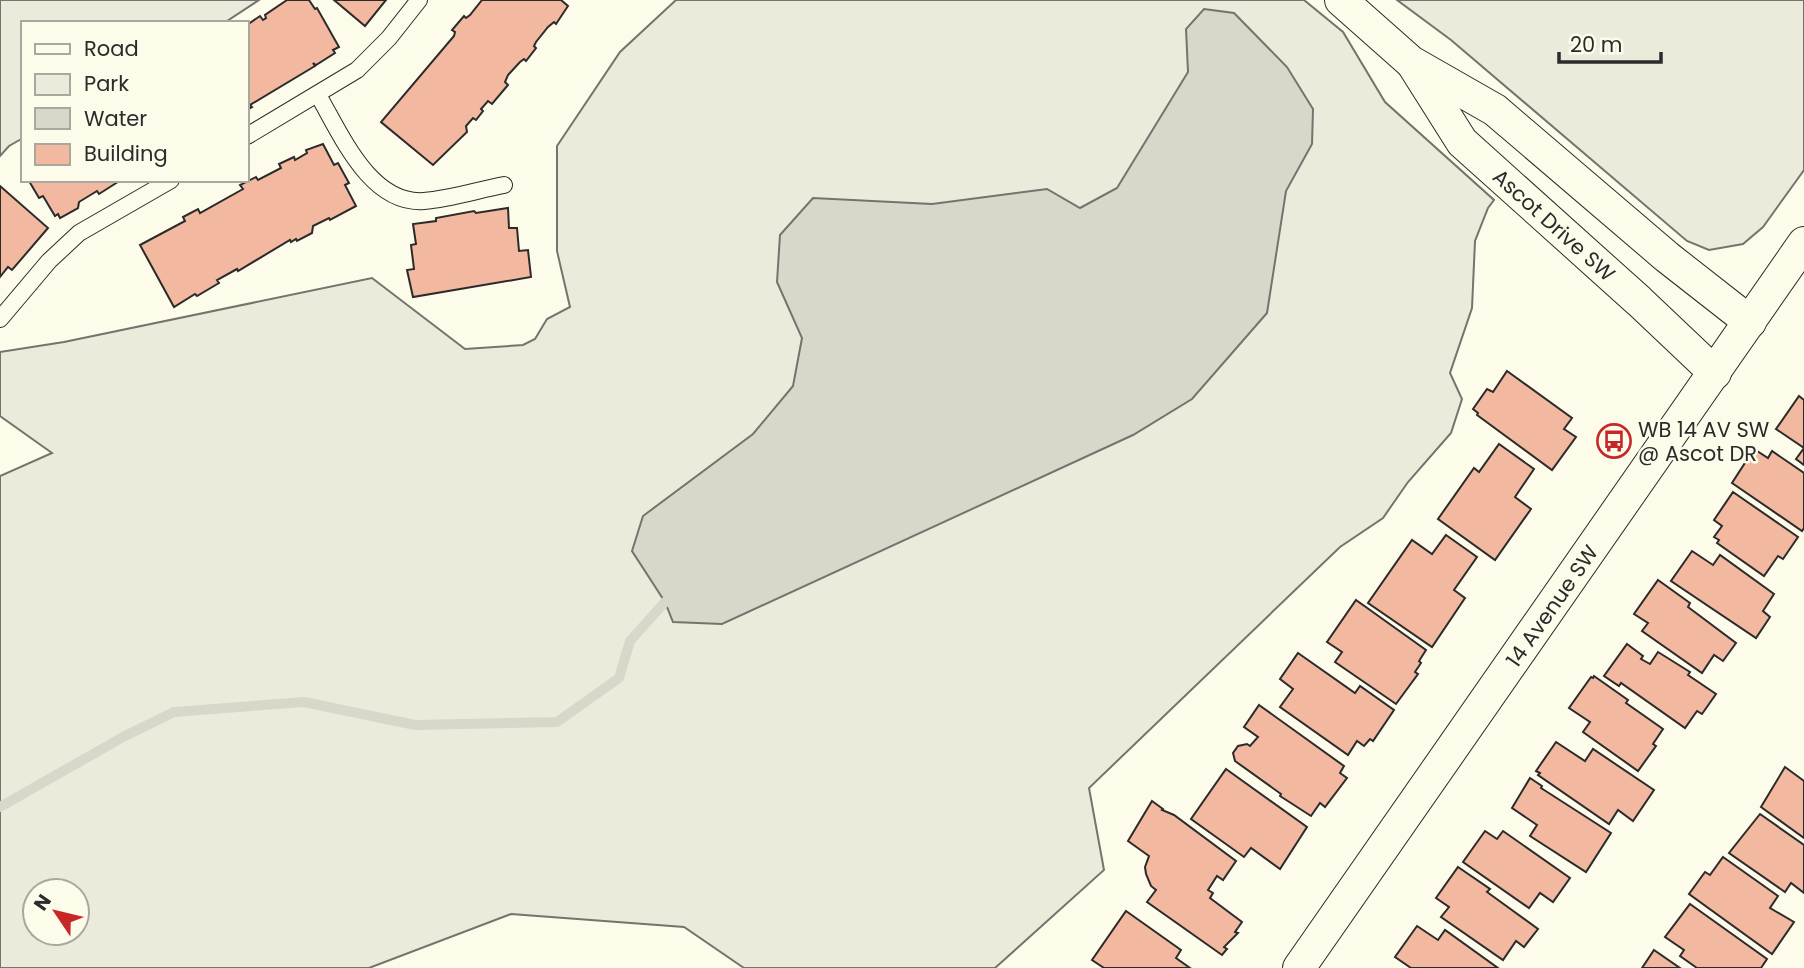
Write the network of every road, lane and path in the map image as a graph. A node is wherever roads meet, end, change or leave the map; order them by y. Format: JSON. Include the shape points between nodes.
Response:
{"nodes":[{"id":1,"x":419,"y":0,"type":"edge"},
{"id":2,"x":1341,"y":0,"type":"edge"},
{"id":3,"x":1411,"y":62,"type":"junction"},
{"id":4,"x":318,"y":95,"type":"junction"},
{"id":5,"x":248,"y":135,"type":"edge"},
{"id":6,"x":168,"y":182,"type":"edge"},
{"id":7,"x":504,"y":185,"type":"dead end"},
{"id":8,"x":1804,"y":243,"type":"edge"},
{"id":9,"x":0,"y":319,"type":"edge"},
{"id":10,"x":1750,"y":322,"type":"junction"},
{"id":11,"x":1715,"y":373,"type":"junction"},
{"id":12,"x":1299,"y":968,"type":"edge"}],
"edges":[{"from":1,"to":4,"type":"lane","via":[[357,70]]},
{"from":2,"to":3,"type":"street","name":"Ascot Drive SW"},
{"from":3,"to":10,"type":"street","name":"Ascot Drive SW","via":[[1495,110]]},
{"from":3,"to":11,"type":"street","name":"Ascot Drive SW","via":[[1462,142]]},
{"from":4,"to":5,"type":"lane"},
{"from":4,"to":7,"type":"lane","via":[[367,175],[391,195],[422,202]]},
{"from":6,"to":9,"type":"lane","via":[[79,233]]},
{"from":8,"to":10,"type":"street","name":"14 Avenue SW"},
{"from":10,"to":11,"type":"street","name":"14 Avenue SW"},
{"from":11,"to":12,"type":"street","name":"14 Avenue SW"}]}
